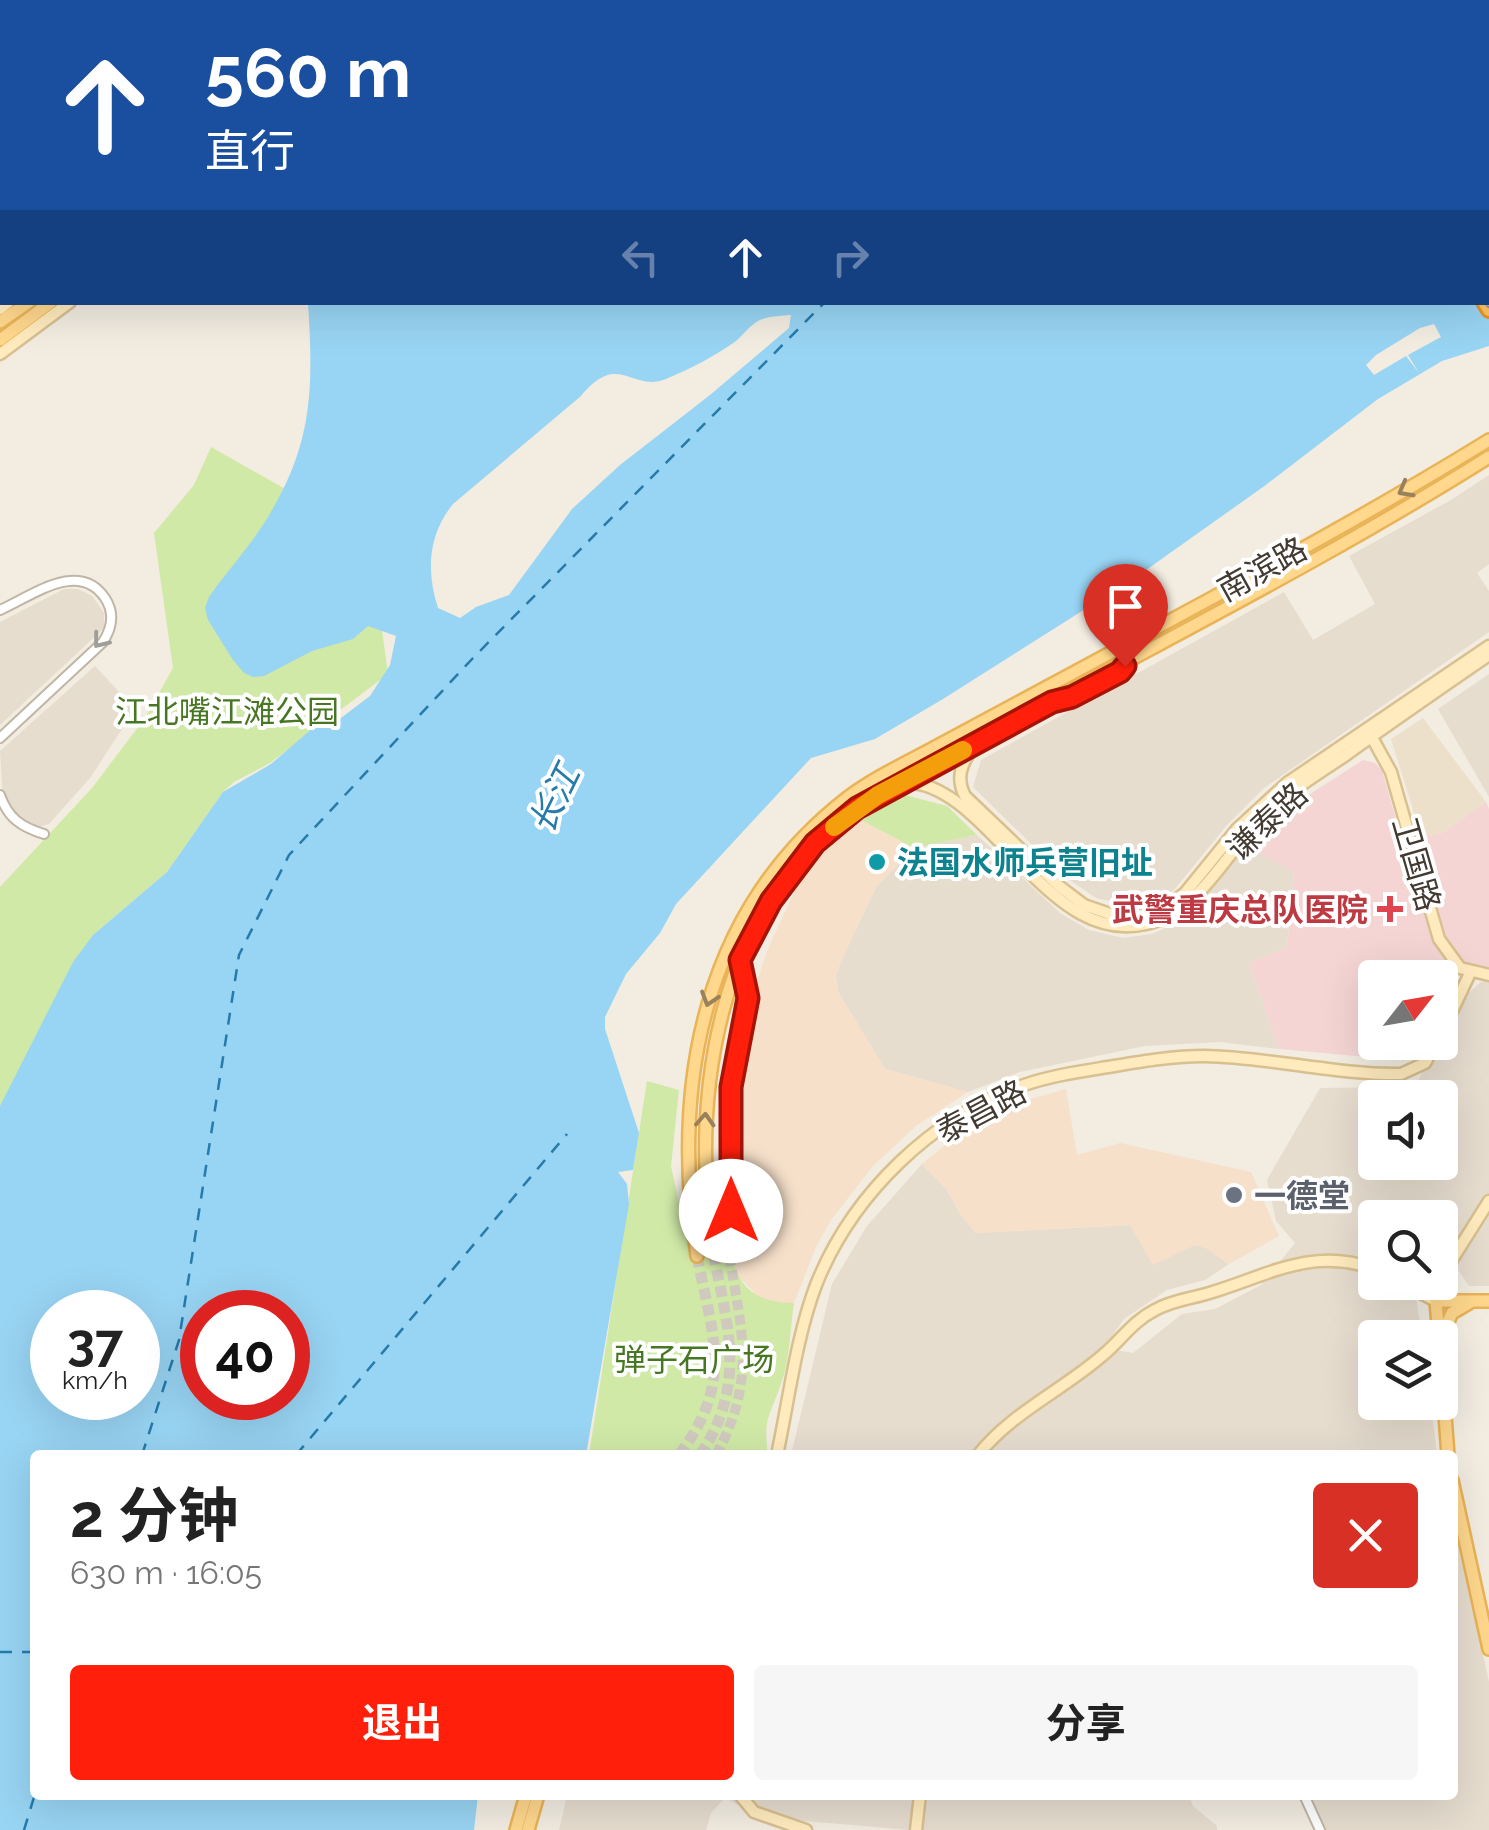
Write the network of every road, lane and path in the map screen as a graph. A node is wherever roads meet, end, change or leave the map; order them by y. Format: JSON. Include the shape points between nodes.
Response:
{"nodes":[{"id":1,"x":24,"y":305,"type":"edge"},
{"id":2,"x":47,"y":305,"type":"edge"},
{"id":3,"x":66,"y":305,"type":"edge"},
{"id":4,"x":0,"y":322,"type":"edge"},
{"id":5,"x":0,"y":340,"type":"edge"},
{"id":6,"x":0,"y":354,"type":"edge"},
{"id":7,"x":1489,"y":440,"type":"edge"},
{"id":8,"x":1489,"y":457,"type":"edge"},
{"id":9,"x":1219,"y":593,"type":"junction"},
{"id":10,"x":0,"y":610,"type":"edge"},
{"id":11,"x":1162,"y":642,"type":"junction"},
{"id":12,"x":1489,"y":646,"type":"edge"},
{"id":13,"x":1110,"y":654,"type":"junction"},
{"id":14,"x":1489,"y":655,"type":"edge"},
{"id":15,"x":1126,"y":662,"type":"junction"},
{"id":16,"x":1369,"y":733,"type":"junction"},
{"id":17,"x":0,"y":738,"type":"edge"},
{"id":18,"x":976,"y":744,"type":"junction"},
{"id":19,"x":901,"y":783,"type":"junction"},
{"id":20,"x":0,"y":795,"type":"edge"},
{"id":21,"x":44,"y":834,"type":"dead end"},
{"id":22,"x":740,"y":960,"type":"junction"},
{"id":23,"x":1470,"y":973,"type":"junction"},
{"id":24,"x":1489,"y":975,"type":"edge"},
{"id":25,"x":1458,"y":999,"type":"edge"},
{"id":26,"x":1427,"y":1060,"type":"edge"},
{"id":27,"x":1489,"y":1201,"type":"edge"},
{"id":28,"x":728,"y":1248,"type":"tunnel mouth"},
{"id":29,"x":713,"y":1252,"type":"tunnel mouth"},
{"id":30,"x":697,"y":1256,"type":"tunnel mouth"},
{"id":31,"x":1358,"y":1266,"type":"edge"},
{"id":32,"x":1436,"y":1301,"type":"junction"},
{"id":33,"x":1473,"y":1301,"type":"junction"},
{"id":34,"x":1489,"y":1301,"type":"edge"},
{"id":35,"x":1438,"y":1320,"type":"edge"},
{"id":36,"x":1449,"y":1320,"type":"edge"},
{"id":37,"x":1446,"y":1420,"type":"edge"},
{"id":38,"x":778,"y":1450,"type":"edge"},
{"id":39,"x":982,"y":1450,"type":"edge"},
{"id":40,"x":1448,"y":1450,"type":"edge"},
{"id":41,"x":1458,"y":1507,"type":"edge"},
{"id":42,"x":1489,"y":1649,"type":"edge"},
{"id":43,"x":525,"y":1800,"type":"edge"},
{"id":44,"x":537,"y":1800,"type":"edge"},
{"id":45,"x":744,"y":1800,"type":"edge"},
{"id":46,"x":919,"y":1800,"type":"edge"},
{"id":47,"x":1306,"y":1800,"type":"edge"},
{"id":48,"x":516,"y":1830,"type":"edge"},
{"id":49,"x":528,"y":1830,"type":"edge"},
{"id":50,"x":806,"y":1830,"type":"edge"},
{"id":51,"x":916,"y":1830,"type":"edge"},
{"id":52,"x":1320,"y":1830,"type":"edge"}],
"edges":[{"from":1,"to":4,"type":"main road"},
{"from":2,"to":5,"type":"main road"},
{"from":3,"to":6,"type":"street"},
{"from":7,"to":9,"type":"main road","name":"南滨路","one_way":true},
{"from":8,"to":11,"type":"main road","name":"南滨路"},
{"from":9,"to":11,"type":"main road","via":[[1150,638],[1152,644]]},
{"from":9,"to":13,"type":"main road","name":"南滨路"},
{"from":10,"to":17,"type":"street","one_way":true,"via":[[72,579],[94,585],[112,621],[102,642]]},
{"from":11,"to":15,"type":"main road","name":"南滨路"},
{"from":12,"to":16,"type":"street","name":"谦泰路"},
{"from":13,"to":15,"type":"main road"},
{"from":13,"to":30,"type":"main road","name":"南滨路","one_way":true,"via":[[848,797],[762,891],[711,990],[695,1061],[686,1168]]},
{"from":14,"to":16,"type":"street","name":"谦泰路"},
{"from":15,"to":18,"type":"main road","name":"南滨路"},
{"from":16,"to":18,"type":"street","name":"谦泰路","via":[[1262,804],[1185,894],[1155,912],[1130,916],[1097,911],[1070,896],[965,796],[960,773]]},
{"from":16,"to":19,"type":"street","name":"谦泰路","via":[[1268,812],[1181,908],[1130,926],[1078,914],[945,793]]},
{"from":16,"to":23,"type":"street","name":"卫国路","via":[[1391,772],[1439,939],[1452,961]]},
{"from":18,"to":19,"type":"main road","name":"南滨路"},
{"from":19,"to":22,"type":"main road","name":"南滨路","via":[[857,808],[800,860]]},
{"from":20,"to":21,"type":"street","via":[[23,828]]},
{"from":22,"to":28,"type":"street","via":[[748,998],[731,1087]]},
{"from":29,"to":22,"type":"main road","name":"南滨路","one_way":true,"via":[[703,1158],[707,1084]]},
{"from":23,"to":24,"type":"street"},
{"from":23,"to":25,"type":"street","name":"泰昌路"},
{"from":26,"to":38,"type":"street","name":"泰昌路","via":[[1402,1074],[1173,1058],[1048,1078],[963,1114],[882,1179],[831,1254],[808,1311]]},
{"from":27,"to":32,"type":"street","via":[[1450,1263]]},
{"from":31,"to":39,"type":"street","via":[[1299,1262],[1172,1302],[1135,1322],[1104,1355]]},
{"from":32,"to":33,"type":"main road"},
{"from":32,"to":35,"type":"main road"},
{"from":33,"to":34,"type":"main road"},
{"from":33,"to":36,"type":"main road"},
{"from":37,"to":40,"type":"main road"},
{"from":41,"to":42,"type":"main road"},
{"from":43,"to":48,"type":"main road"},
{"from":44,"to":49,"type":"main road"},
{"from":45,"to":50,"type":"street","via":[[754,1812]]},
{"from":46,"to":51,"type":"street"},
{"from":47,"to":52,"type":"street"}]}
